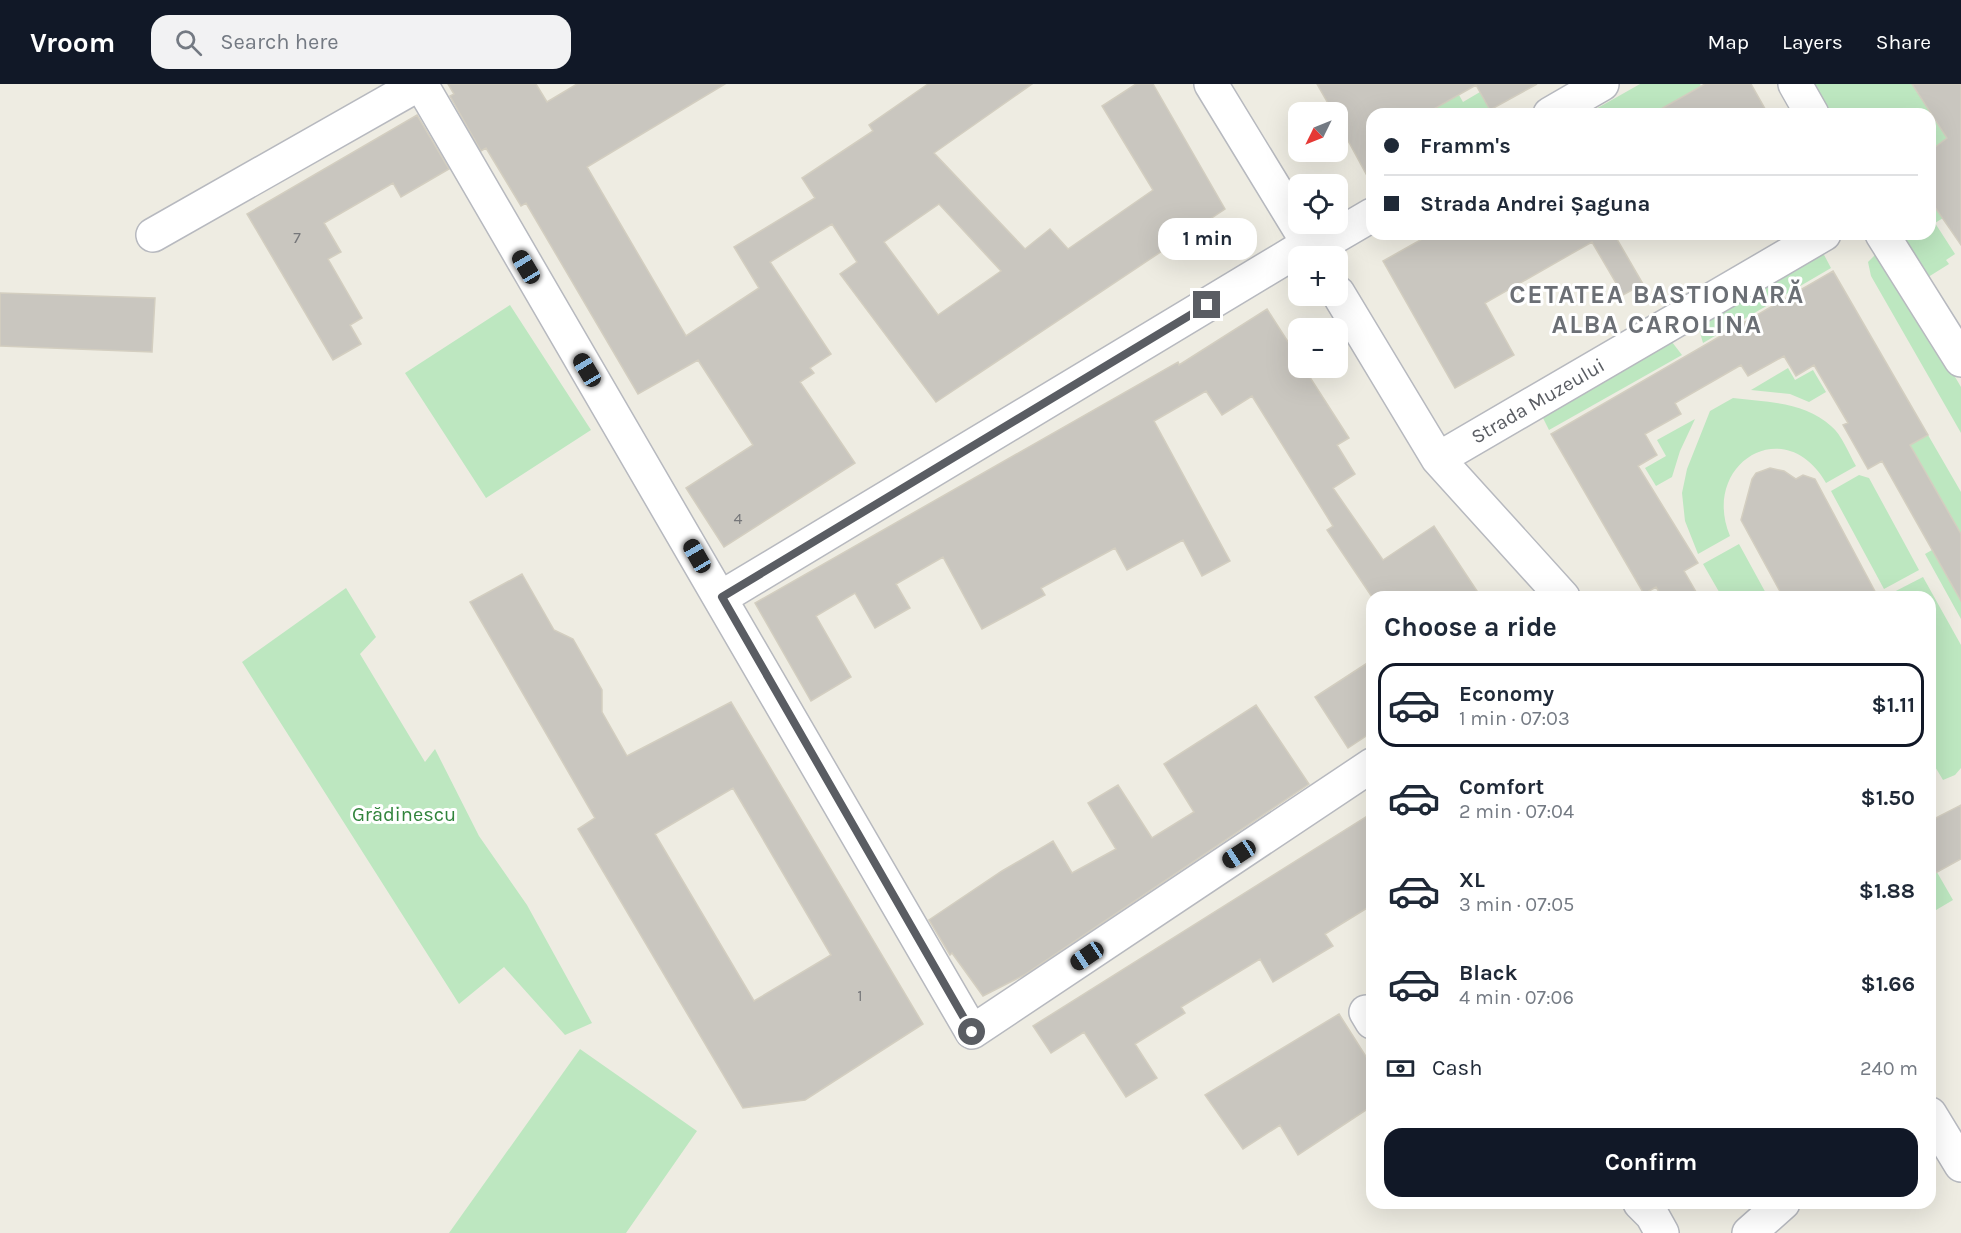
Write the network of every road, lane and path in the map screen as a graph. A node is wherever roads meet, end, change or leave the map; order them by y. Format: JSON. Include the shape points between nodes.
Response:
{"nodes":[{"id":1,"x":420,"y":84,"type":"edge"},
{"id":2,"x":1211,"y":84,"type":"edge"},
{"id":3,"x":1602,"y":84,"type":"edge"},
{"id":4,"x":1795,"y":84,"type":"edge"},
{"id":5,"x":1560,"y":108,"type":"edge"},
{"id":6,"x":1809,"y":108,"type":"edge"},
{"id":7,"x":1366,"y":218,"type":"edge"},
{"id":8,"x":153,"y":235,"type":"dead end"},
{"id":9,"x":1814,"y":240,"type":"edge"},
{"id":10,"x":1886,"y":240,"type":"edge"},
{"id":11,"x":1310,"y":246,"type":"edge"},
{"id":12,"x":1319,"y":246,"type":"edge"},
{"id":13,"x":1288,"y":264,"type":"edge"},
{"id":14,"x":1346,"y":306,"type":"edge"},
{"id":15,"x":1961,"y":360,"type":"edge"},
{"id":16,"x":1438,"y":459,"type":"junction"},
{"id":17,"x":1558,"y":591,"type":"edge"},
{"id":18,"x":722,"y":597,"type":"junction"},
{"id":19,"x":1366,"y":769,"type":"edge"},
{"id":20,"x":1936,"y":1124,"type":"edge"},
{"id":21,"x":1961,"y":1165,"type":"edge"},
{"id":22,"x":1646,"y":1209,"type":"edge"},
{"id":23,"x":1776,"y":1209,"type":"edge"},
{"id":24,"x":1662,"y":1233,"type":"edge"},
{"id":25,"x":1749,"y":1233,"type":"edge"}],
"edges":[{"from":1,"to":8,"type":"street"},
{"from":1,"to":18,"type":"street"},
{"from":2,"to":11,"type":"street"},
{"from":3,"to":5,"type":"street"},
{"from":4,"to":6,"type":"street"},
{"from":7,"to":12,"type":"street"},
{"from":9,"to":16,"type":"street","name":"Strada Muzeului"},
{"from":10,"to":15,"type":"street"},
{"from":13,"to":18,"type":"street"},
{"from":14,"to":16,"type":"street"},
{"from":16,"to":17,"type":"street"},
{"from":18,"to":19,"type":"street","via":[[972,1032]]},
{"from":20,"to":21,"type":"street"},
{"from":22,"to":24,"type":"street"},
{"from":23,"to":25,"type":"street"}]}
